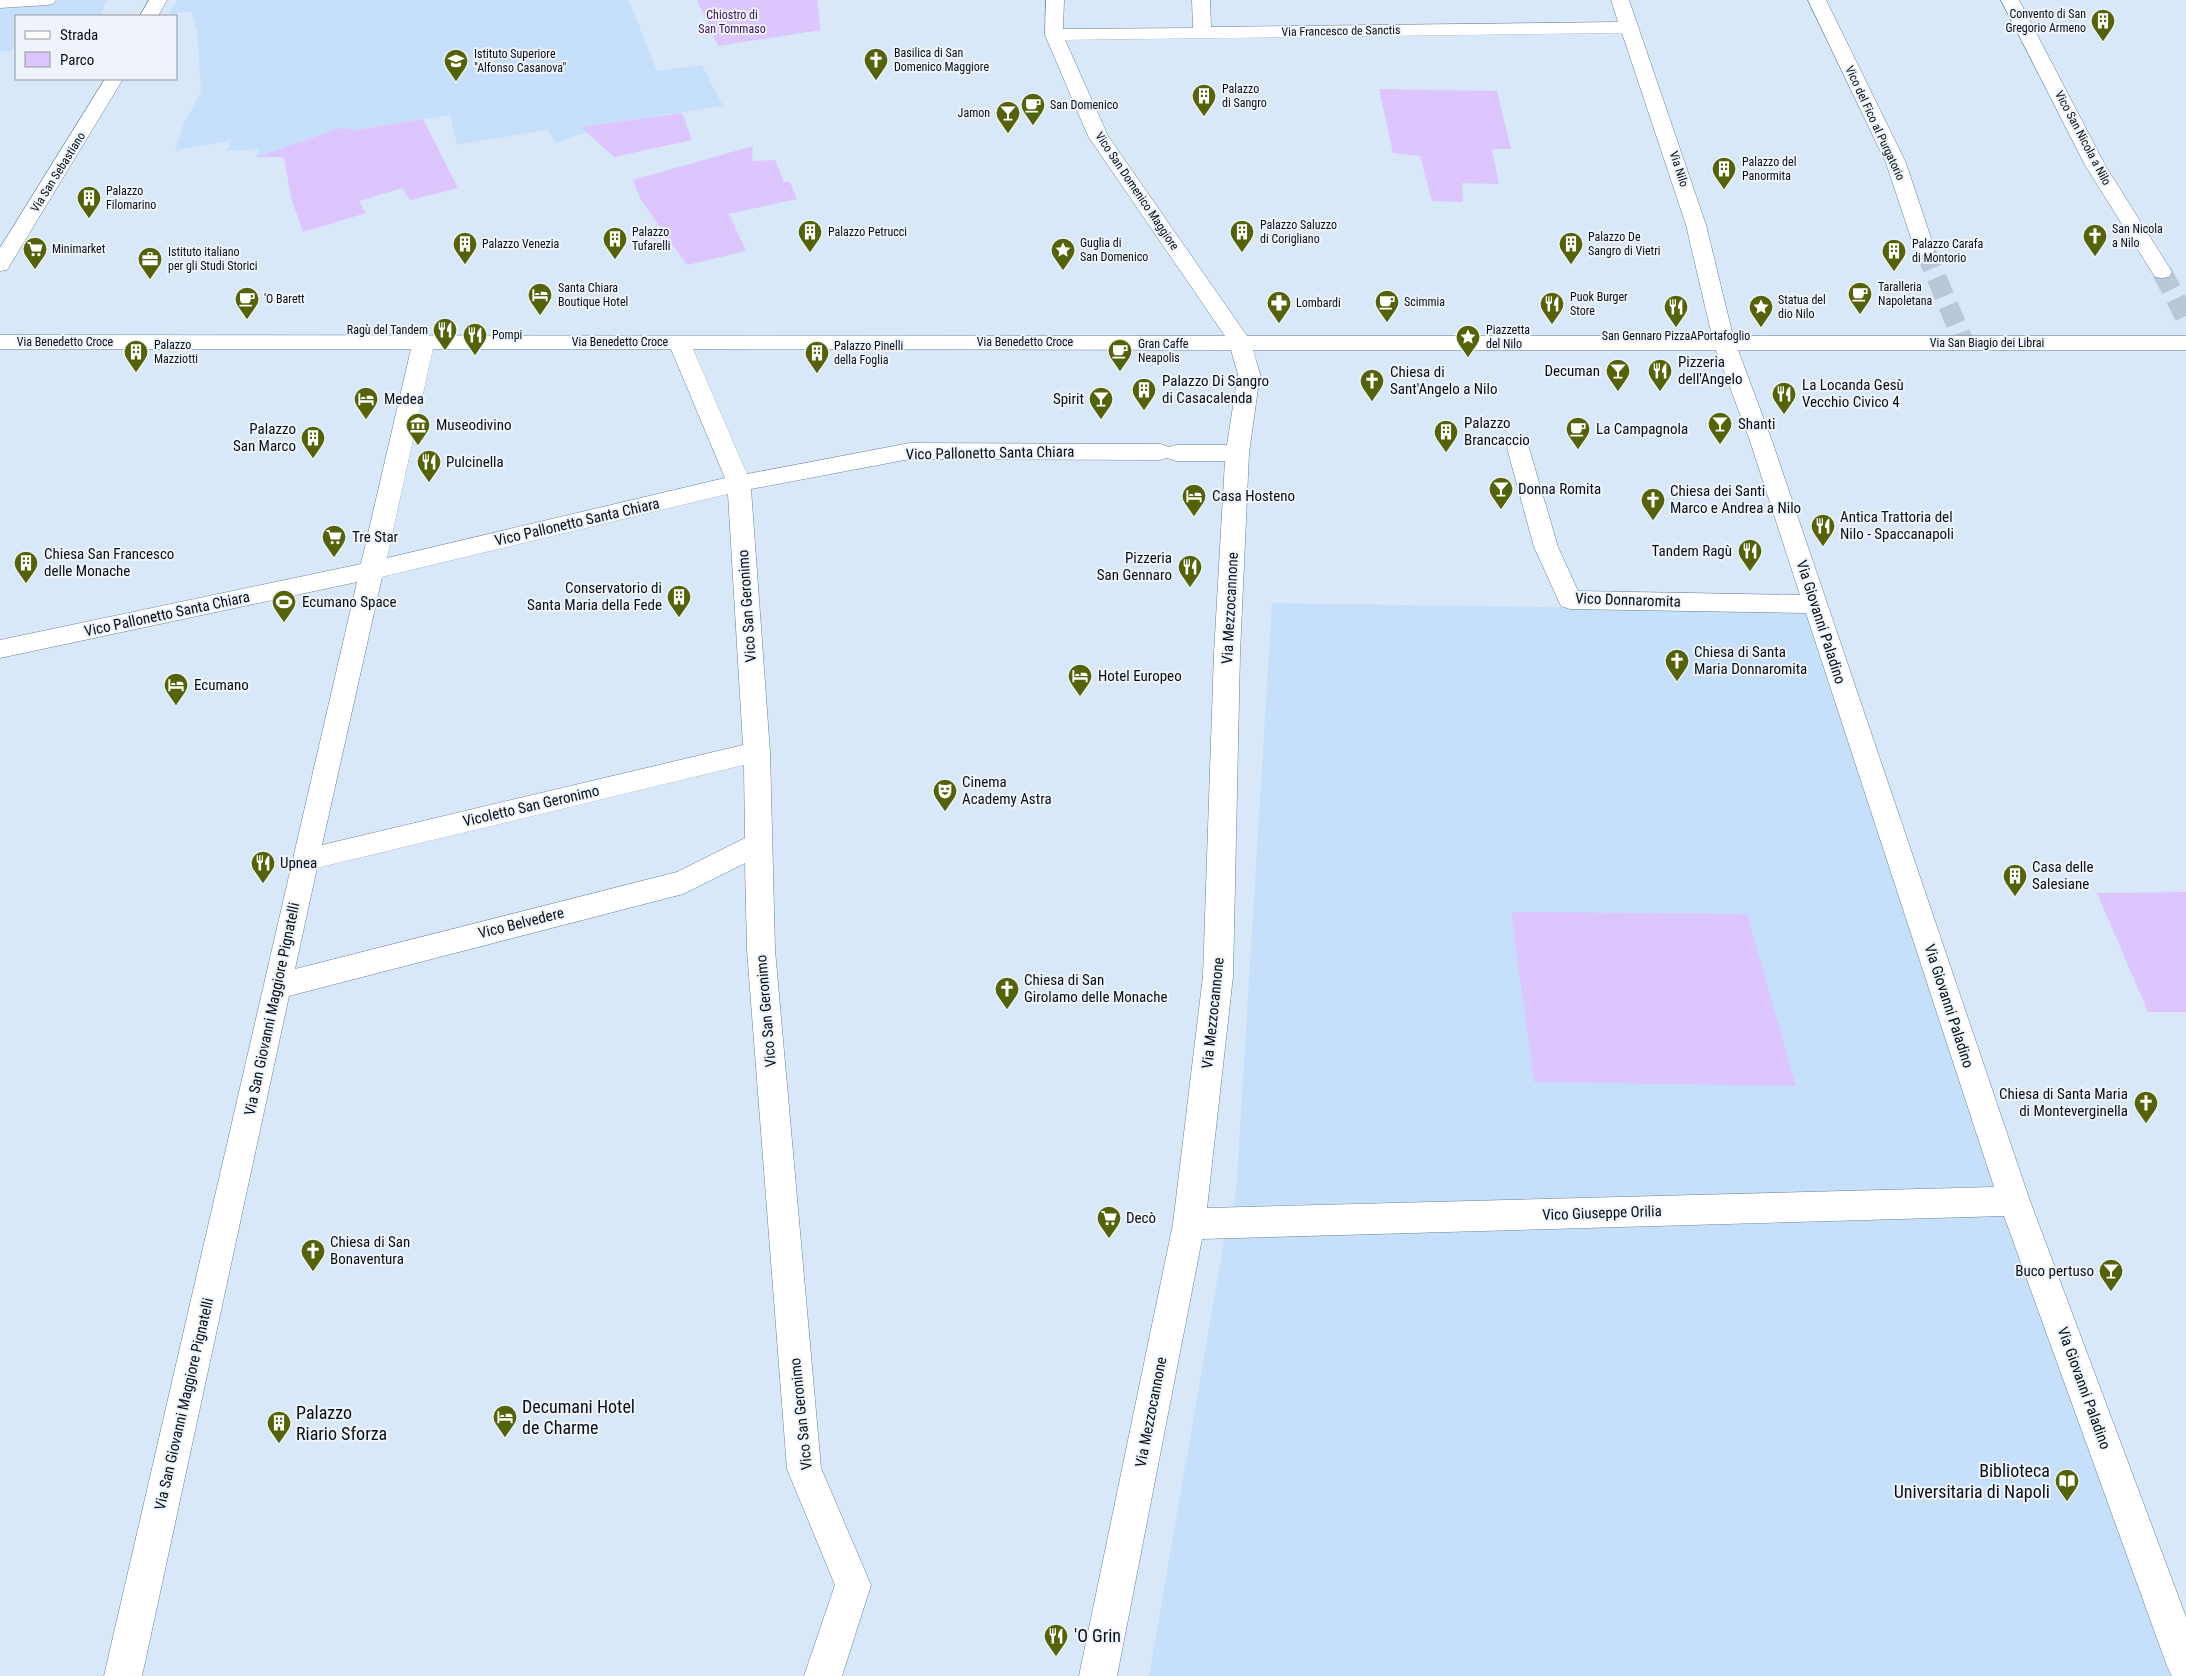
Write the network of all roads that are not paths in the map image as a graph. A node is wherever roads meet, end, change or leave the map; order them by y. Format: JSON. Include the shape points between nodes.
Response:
{"nodes":[{"id":1,"x":47,"y":0,"type":"edge"},
{"id":2,"x":158,"y":0,"type":"edge"},
{"id":3,"x":1055,"y":0,"type":"edge"},
{"id":4,"x":1201,"y":0,"type":"edge"},
{"id":5,"x":1620,"y":0,"type":"edge"},
{"id":6,"x":1817,"y":0,"type":"edge"},
{"id":7,"x":2010,"y":0,"type":"edge"},
{"id":8,"x":0,"y":3,"type":"edge"},
{"id":9,"x":150,"y":15,"type":"edge"},
{"id":10,"x":1629,"y":27,"type":"junction"},
{"id":11,"x":1202,"y":33,"type":"junction"},
{"id":12,"x":1054,"y":35,"type":"junction"},
{"id":13,"x":113,"y":80,"type":"edge"},
{"id":14,"x":1925,"y":250,"type":"tunnel mouth"},
{"id":15,"x":0,"y":264,"type":"edge"},
{"id":16,"x":2162,"y":272,"type":"tunnel mouth"},
{"id":17,"x":0,"y":342,"type":"edge"},
{"id":18,"x":424,"y":342,"type":"junction"},
{"id":19,"x":679,"y":342,"type":"junction"},
{"id":20,"x":1240,"y":342,"type":"junction"},
{"id":21,"x":1724,"y":342,"type":"junction"},
{"id":22,"x":2186,"y":343,"type":"edge"},
{"id":23,"x":1518,"y":448,"type":"dead end"},
{"id":24,"x":1237,"y":452,"type":"junction"},
{"id":25,"x":739,"y":484,"type":"junction"},
{"id":26,"x":372,"y":570,"type":"junction"},
{"id":27,"x":1815,"y":604,"type":"junction"},
{"id":28,"x":0,"y":649,"type":"edge"},
{"id":29,"x":756,"y":752,"type":"junction"},
{"id":30,"x":758,"y":844,"type":"junction"},
{"id":31,"x":305,"y":860,"type":"junction"},
{"id":32,"x":278,"y":986,"type":"junction"},
{"id":33,"x":2014,"y":1201,"type":"junction"},
{"id":34,"x":1189,"y":1224,"type":"junction"},
{"id":35,"x":2176,"y":1612,"type":"edge"},
{"id":36,"x":2186,"y":1666,"type":"edge"},
{"id":37,"x":123,"y":1676,"type":"edge"},
{"id":38,"x":823,"y":1676,"type":"edge"},
{"id":39,"x":1098,"y":1676,"type":"edge"}],
"edges":[{"from":1,"to":8,"type":"street"},
{"from":2,"to":9,"type":"street"},
{"from":3,"to":12,"type":"street","name":"Vico San Domenico Maggiore"},
{"from":4,"to":11,"type":"street"},
{"from":5,"to":10,"type":"street","name":"Via Nilo"},
{"from":6,"to":14,"type":"street","name":"Vico del Fico al Purgatorio","via":[[1896,163]]},
{"from":7,"to":16,"type":"street","name":"Vico San Nicola a Nilo","via":[[2095,165]]},
{"from":10,"to":11,"type":"street","name":"Via Francesco de Sanctis"},
{"from":10,"to":21,"type":"street","name":"Via Nilo","via":[[1696,225]]},
{"from":11,"to":12,"type":"street","name":"Via Francesco de Sanctis"},
{"from":12,"to":20,"type":"street","name":"Vico San Domenico Maggiore","via":[[1098,136]]},
{"from":13,"to":15,"type":"street","name":"Via San Sebastiano"},
{"from":17,"to":18,"type":"street","name":"Via Benedetto Croce"},
{"from":18,"to":19,"type":"street","name":"Via Benedetto Croce"},
{"from":18,"to":26,"type":"street","name":"Via San Giovanni Maggiore Pignatelli"},
{"from":19,"to":20,"type":"street","name":"Via Benedetto Croce"},
{"from":19,"to":25,"type":"street","name":"Vico San Geronimo"},
{"from":20,"to":21,"type":"street"},
{"from":20,"to":24,"type":"street","name":"Via Mezzocannone","via":[[1249,374]]},
{"from":21,"to":22,"type":"street","name":"Via San Biagio dei Librai"},
{"from":21,"to":27,"type":"street","name":"Via Giovanni Paladino"},
{"from":23,"to":27,"type":"street","name":"Vico Donnaromita","via":[[1546,547],[1570,600]]},
{"from":24,"to":25,"type":"street","name":"Vico Pallonetto Santa Chiara","via":[[910,451]]},
{"from":24,"to":34,"type":"street","name":"Via Mezzocannone","via":[[1227,653],[1218,976]]},
{"from":25,"to":26,"type":"street","name":"Vico Pallonetto Santa Chiara"},
{"from":25,"to":29,"type":"street","name":"Vico San Geronimo"},
{"from":26,"to":28,"type":"street","name":"Vico Pallonetto Santa Chiara"},
{"from":26,"to":31,"type":"street","name":"Via San Giovanni Maggiore Pignatelli"},
{"from":27,"to":33,"type":"street","name":"Via Giovanni Paladino"},
{"from":29,"to":30,"type":"street","name":"Vico San Geronimo"},
{"from":29,"to":31,"type":"street","name":"Vicoletto San Geronimo"},
{"from":30,"to":32,"type":"street","name":"Vico Belvedere","via":[[683,882]]},
{"from":30,"to":38,"type":"street","name":"Vico San Geronimo","via":[[760,950],[804,1470],[853,1585]]},
{"from":31,"to":32,"type":"street","name":"Via San Giovanni Maggiore Pignatelli"},
{"from":32,"to":37,"type":"street","name":"Via San Giovanni Maggiore Pignatelli"},
{"from":33,"to":34,"type":"street","name":"Vico Giuseppe Orilia"},
{"from":33,"to":35,"type":"street","name":"Via Giovanni Paladino"},
{"from":34,"to":39,"type":"street","name":"Via Mezzocannone"},
{"from":35,"to":36,"type":"street","name":"Via Giovanni Paladino"}]}
